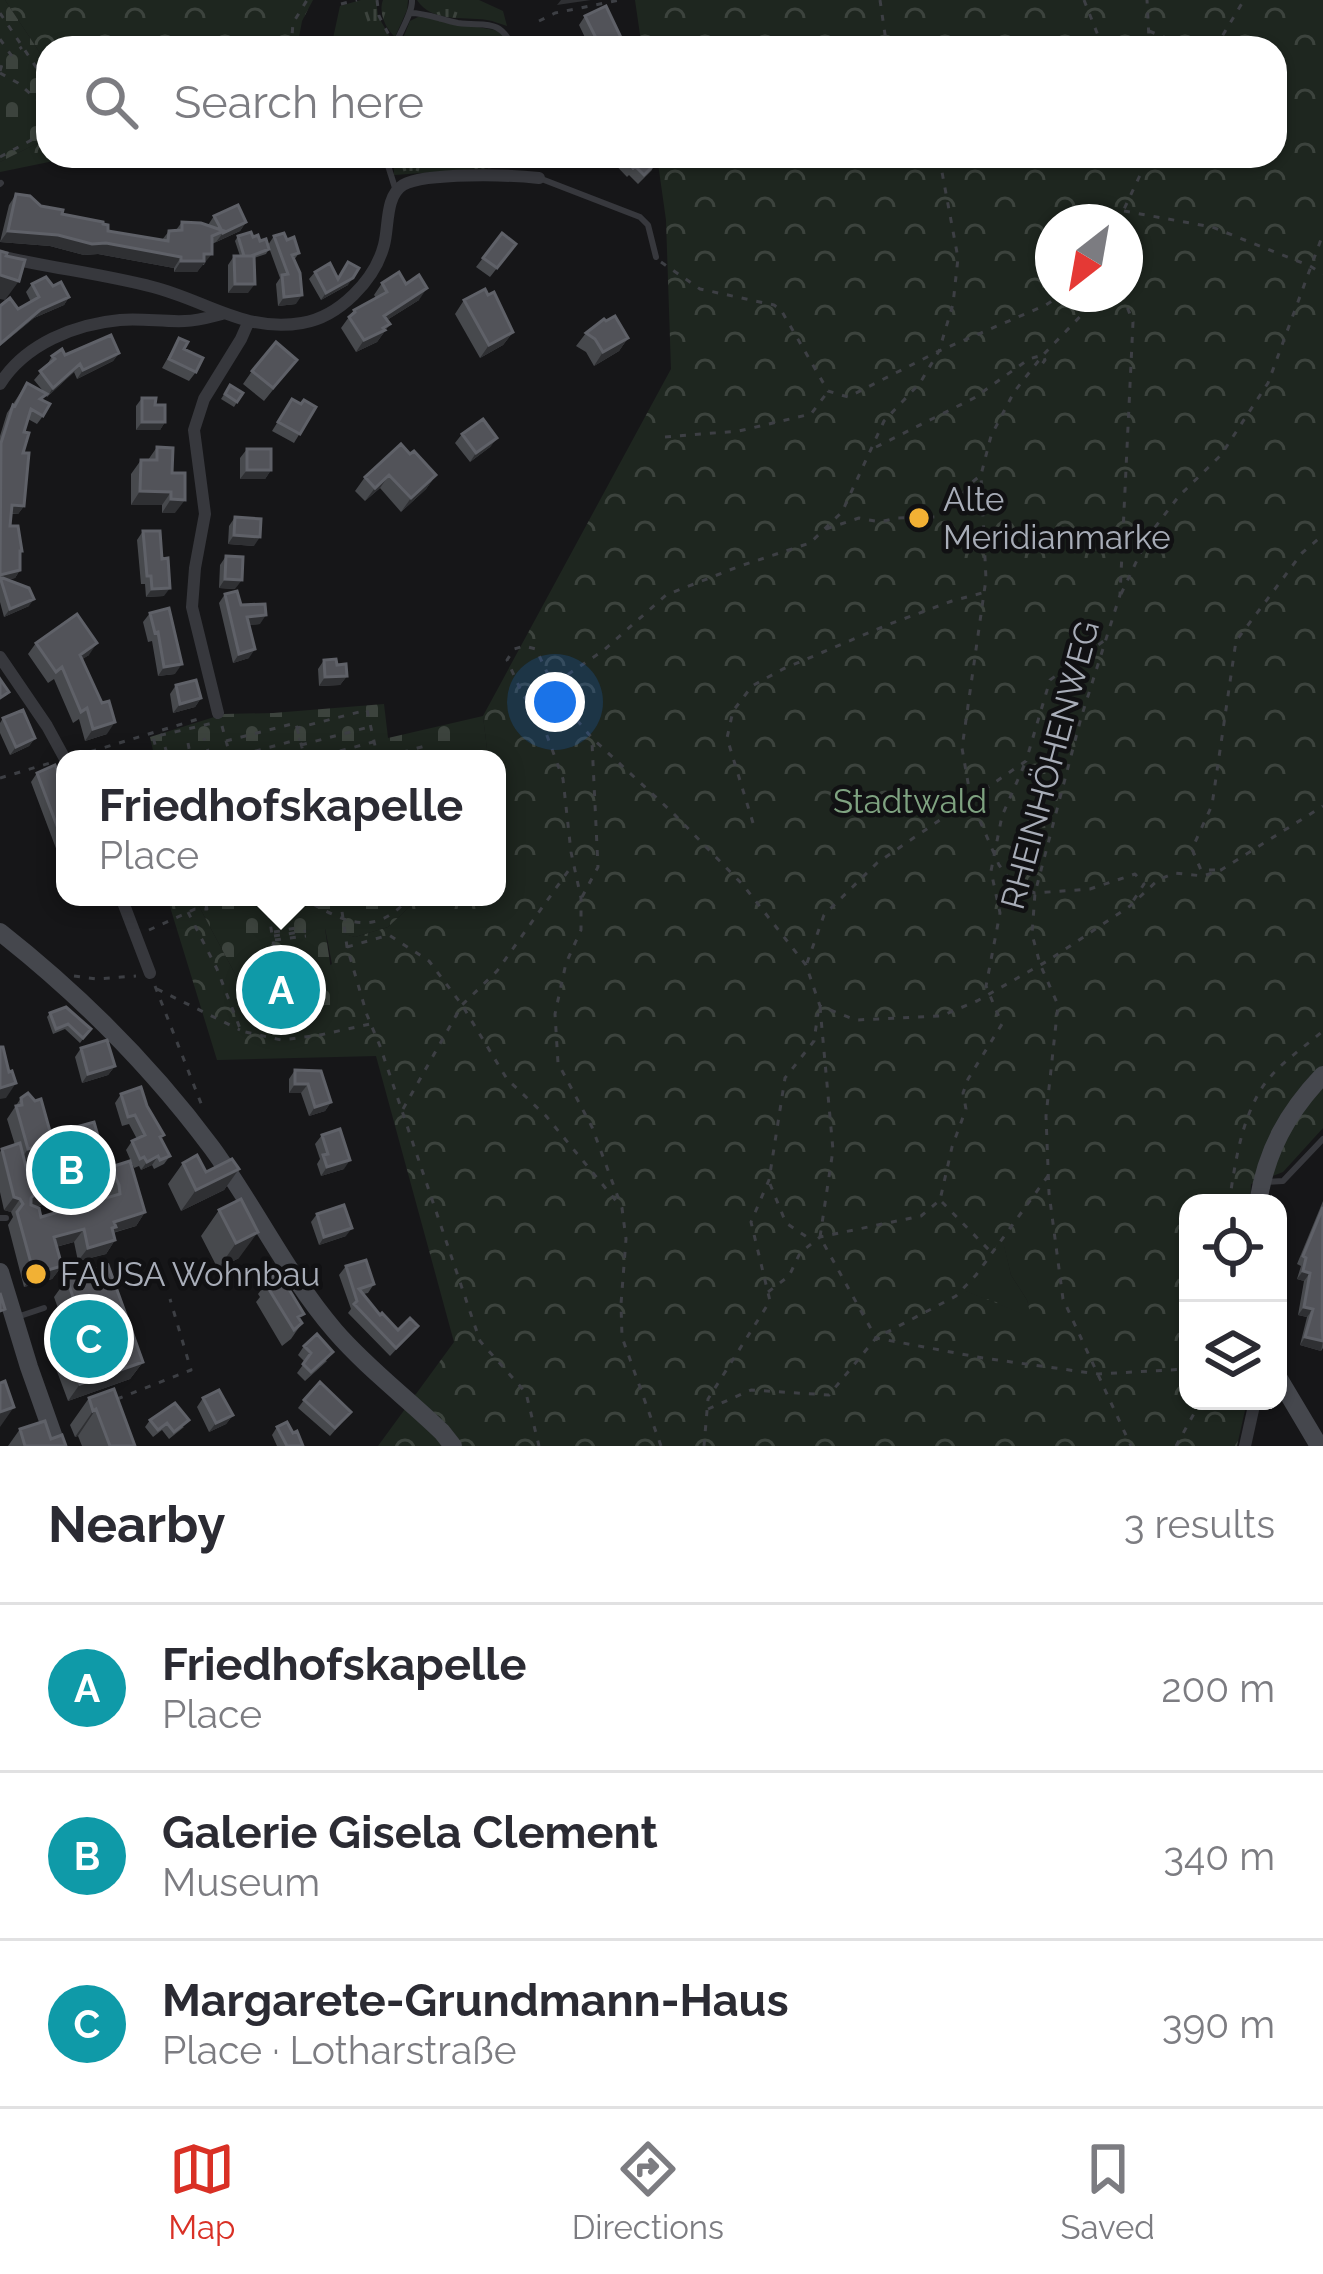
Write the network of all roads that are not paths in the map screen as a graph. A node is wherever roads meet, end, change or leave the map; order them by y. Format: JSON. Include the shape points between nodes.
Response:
{"nodes":[{"id":1,"x":412,"y":0,"type":"edge"},
{"id":2,"x":410,"y":13,"type":"junction"},
{"id":3,"x":399,"y":36,"type":"edge"},
{"id":4,"x":508,"y":36,"type":"edge"},
{"id":5,"x":389,"y":168,"type":"edge"},
{"id":6,"x":539,"y":178,"type":"joint"},
{"id":7,"x":396,"y":191,"type":"junction"},
{"id":8,"x":0,"y":256,"type":"edge"},
{"id":9,"x":656,"y":257,"type":"road end"},
{"id":10,"x":223,"y":314,"type":"junction"},
{"id":11,"x":248,"y":323,"type":"junction"},
{"id":12,"x":0,"y":384,"type":"edge"},
{"id":13,"x":0,"y":657,"type":"edge"},
{"id":14,"x":219,"y":717,"type":"road end"},
{"id":15,"x":60,"y":750,"type":"edge"},
{"id":16,"x":125,"y":906,"type":"edge"},
{"id":17,"x":0,"y":932,"type":"edge"},
{"id":18,"x":149,"y":973,"type":"road end"},
{"id":19,"x":1323,"y":1075,"type":"edge"},
{"id":20,"x":1323,"y":1139,"type":"edge"},
{"id":21,"x":1261,"y":1182,"type":"junction"},
{"id":22,"x":1259,"y":1194,"type":"edge"},
{"id":23,"x":0,"y":1272,"type":"edge"},
{"id":24,"x":44,"y":1308,"type":"dead end"},
{"id":25,"x":14,"y":1318,"type":"junction"},
{"id":26,"x":1287,"y":1393,"type":"edge"},
{"id":27,"x":1253,"y":1410,"type":"edge"},
{"id":28,"x":57,"y":1446,"type":"edge"},
{"id":29,"x":453,"y":1446,"type":"edge"},
{"id":30,"x":1245,"y":1446,"type":"edge"},
{"id":31,"x":1318,"y":1446,"type":"edge"}],
"edges":[{"from":1,"to":2,"type":"lane"},
{"from":2,"to":3,"type":"lane"},
{"from":2,"to":4,"type":"lane","via":[[488,23]]},
{"from":5,"to":7,"type":"lane"},
{"from":6,"to":7,"type":"street","via":[[416,180]]},
{"from":6,"to":9,"type":"lane","via":[[640,217]]},
{"from":7,"to":11,"type":"street","via":[[380,259],[346,301],[302,323]]},
{"from":8,"to":10,"type":"street","via":[[148,286]]},
{"from":10,"to":11,"type":"street"},
{"from":10,"to":12,"type":"street","via":[[91,324],[30,352]]},
{"from":11,"to":14,"type":"street","via":[[194,430],[205,514],[192,607]]},
{"from":13,"to":15,"type":"street"},
{"from":16,"to":18,"type":"street"},
{"from":17,"to":29,"type":"street","via":[[154,1076],[334,1329]]},
{"from":19,"to":21,"type":"street","via":[[1277,1135]]},
{"from":20,"to":21,"type":"lane","via":[[1283,1181]]},
{"from":21,"to":22,"type":"street"},
{"from":23,"to":25,"type":"street"},
{"from":24,"to":25,"type":"lane"},
{"from":25,"to":28,"type":"street"},
{"from":26,"to":31,"type":"street"},
{"from":27,"to":30,"type":"street"}]}
